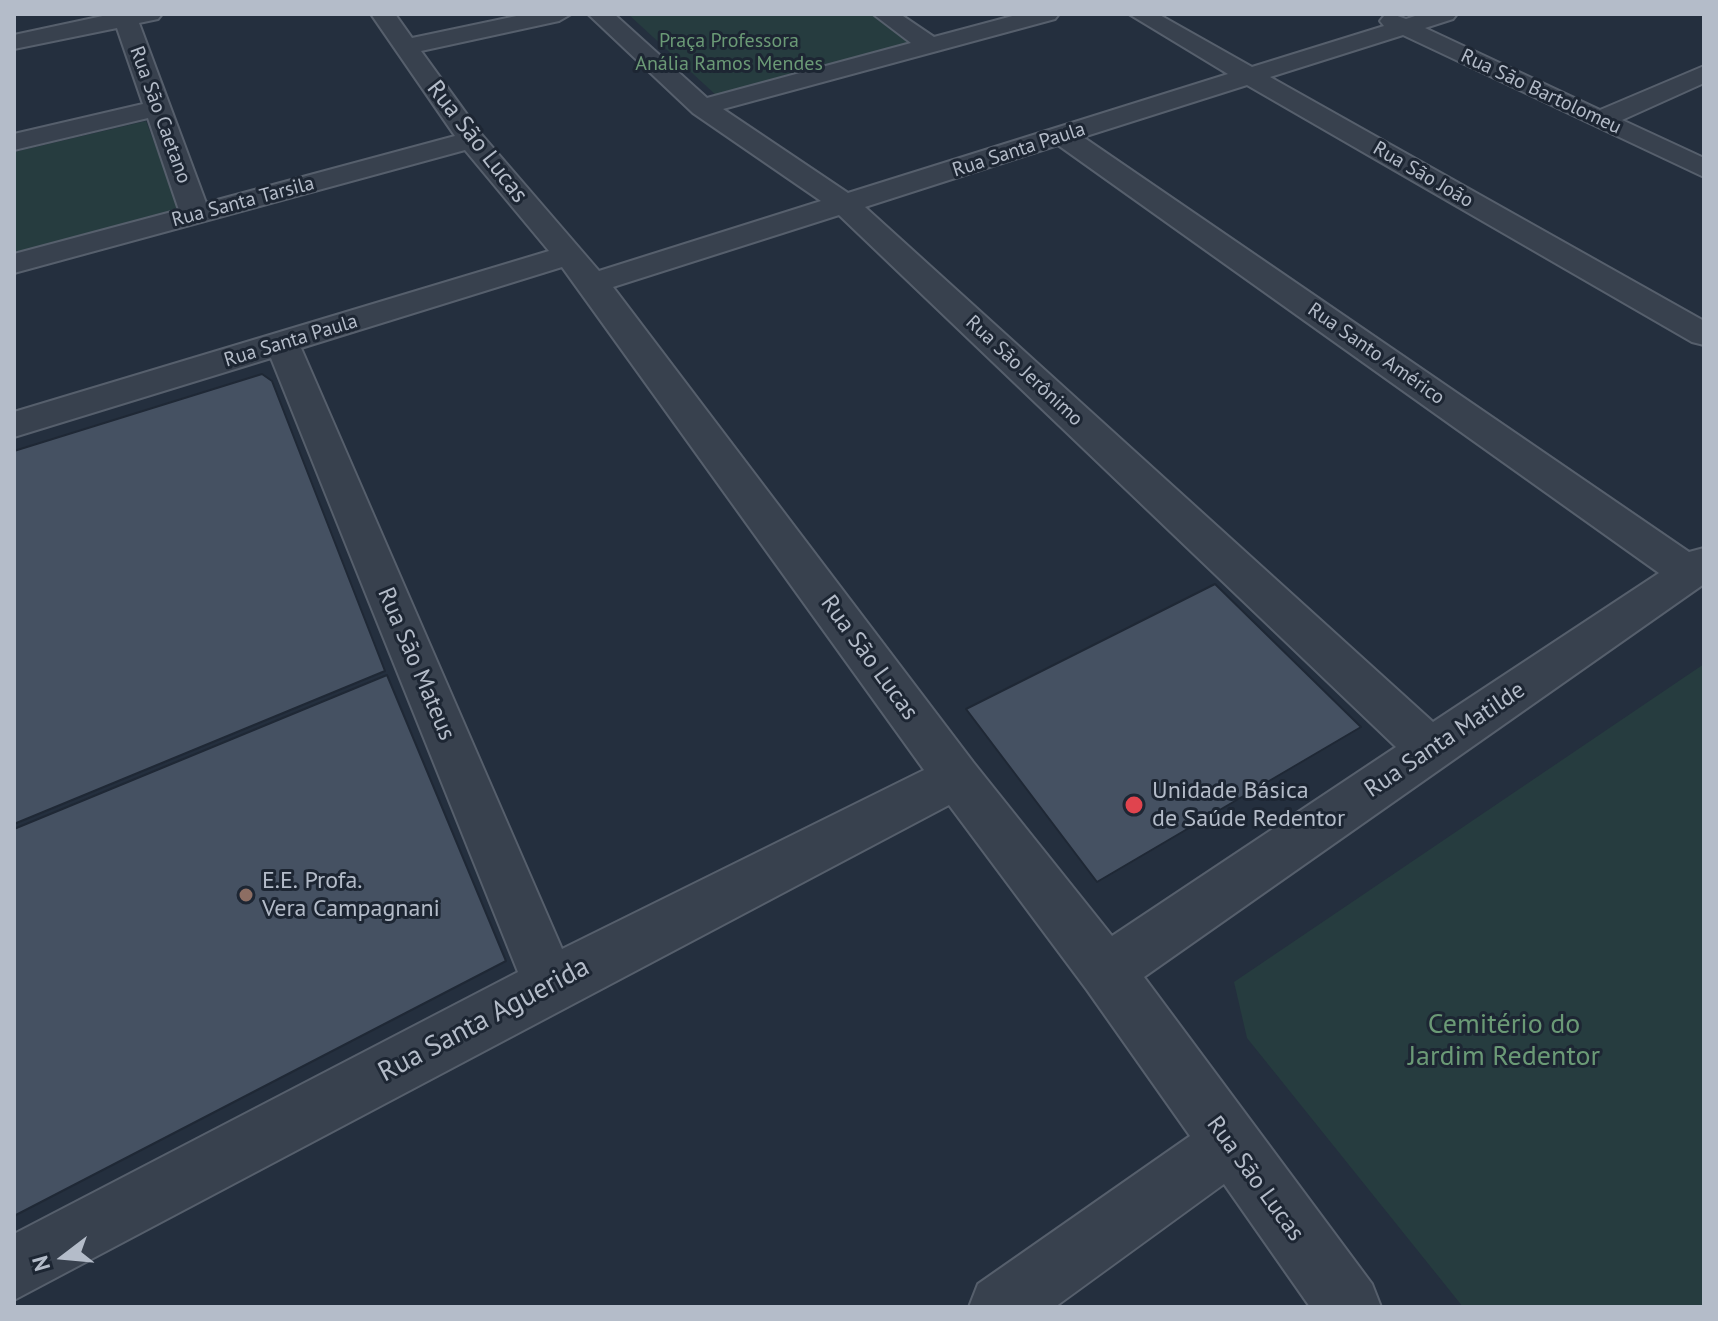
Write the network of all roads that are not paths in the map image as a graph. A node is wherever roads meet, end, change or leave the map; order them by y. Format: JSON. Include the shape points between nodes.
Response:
{"nodes":[{"id":1,"x":559,"y":14,"type":"edge"},
{"id":2,"x":600,"y":14,"type":"edge"},
{"id":3,"x":885,"y":14,"type":"edge"},
{"id":4,"x":1047,"y":14,"type":"edge"},
{"id":5,"x":1141,"y":14,"type":"edge"},
{"id":6,"x":1377,"y":14,"type":"edge"},
{"id":7,"x":1445,"y":14,"type":"edge"},
{"id":8,"x":133,"y":16,"type":"edge"},
{"id":9,"x":1404,"y":27,"type":"junction"},
{"id":10,"x":394,"y":31,"type":"edge"},
{"id":11,"x":14,"y":42,"type":"edge"},
{"id":12,"x":929,"y":45,"type":"junction"},
{"id":13,"x":1704,"y":74,"type":"edge"},
{"id":14,"x":1248,"y":75,"type":"junction"},
{"id":15,"x":702,"y":107,"type":"junction"},
{"id":16,"x":158,"y":108,"type":"junction"},
{"id":17,"x":1599,"y":120,"type":"junction"},
{"id":18,"x":1063,"y":136,"type":"junction"},
{"id":19,"x":471,"y":140,"type":"junction"},
{"id":20,"x":14,"y":142,"type":"edge"},
{"id":21,"x":1704,"y":169,"type":"edge"},
{"id":22,"x":846,"y":205,"type":"junction"},
{"id":23,"x":196,"y":215,"type":"junction"},
{"id":24,"x":14,"y":264,"type":"edge"},
{"id":25,"x":580,"y":269,"type":"junction"},
{"id":26,"x":1704,"y":335,"type":"edge"},
{"id":27,"x":283,"y":345,"type":"junction"},
{"id":28,"x":14,"y":425,"type":"edge"},
{"id":29,"x":1697,"y":568,"type":"edge"},
{"id":30,"x":1431,"y":750,"type":"junction"},
{"id":31,"x":956,"y":777,"type":"junction"},
{"id":32,"x":1106,"y":971,"type":"junction"},
{"id":33,"x":550,"y":984,"type":"junction"},
{"id":34,"x":1229,"y":1144,"type":"junction"},
{"id":35,"x":14,"y":1268,"type":"edge"},
{"id":36,"x":1001,"y":1307,"type":"edge"},
{"id":37,"x":1349,"y":1307,"type":"edge"}],
"edges":[{"from":1,"to":10,"type":"street"},
{"from":2,"to":15,"type":"street","name":"Rua São Jerônimo"},
{"from":3,"to":12,"type":"street"},
{"from":4,"to":12,"type":"street"},
{"from":5,"to":14,"type":"street","name":"Rua São João"},
{"from":6,"to":9,"type":"street","name":"Rua São Bartolomeu"},
{"from":7,"to":9,"type":"street","name":"Rua Santa Paula"},
{"from":8,"to":11,"type":"street"},
{"from":8,"to":16,"type":"street","name":"Rua São Caetano"},
{"from":9,"to":14,"type":"street","name":"Rua Santa Paula"},
{"from":9,"to":17,"type":"street","name":"Rua São Bartolomeu"},
{"from":10,"to":19,"type":"street","name":"Rua São Lucas"},
{"from":12,"to":15,"type":"street"},
{"from":13,"to":17,"type":"street"},
{"from":14,"to":18,"type":"street","name":"Rua Santa Paula"},
{"from":14,"to":26,"type":"street","name":"Rua São João"},
{"from":15,"to":22,"type":"street","name":"Rua São Jerônimo"},
{"from":16,"to":20,"type":"street"},
{"from":16,"to":23,"type":"street","name":"Rua São Caetano"},
{"from":17,"to":21,"type":"street","name":"Rua São Bartolomeu"},
{"from":18,"to":22,"type":"street","name":"Rua Santa Paula"},
{"from":18,"to":29,"type":"street","name":"Rua Santo Américo"},
{"from":19,"to":23,"type":"street","name":"Rua Santa Tarsila"},
{"from":19,"to":25,"type":"street","name":"Rua São Lucas"},
{"from":22,"to":25,"type":"street","name":"Rua Santa Paula"},
{"from":22,"to":30,"type":"street","name":"Rua São Jerônimo"},
{"from":23,"to":24,"type":"street","name":"Rua Santa Tarsila"},
{"from":25,"to":27,"type":"street","name":"Rua Santa Paula"},
{"from":25,"to":31,"type":"street","name":"Rua São Lucas"},
{"from":27,"to":28,"type":"street","name":"Rua Santa Paula"},
{"from":27,"to":33,"type":"street","name":"Rua São Mateus"},
{"from":29,"to":30,"type":"street","name":"Rua Santa Matilde"},
{"from":30,"to":32,"type":"street","name":"Rua Santa Matilde"},
{"from":31,"to":32,"type":"street","name":"Rua São Lucas"},
{"from":31,"to":33,"type":"street","name":"Rua Santa Aguerida"},
{"from":32,"to":34,"type":"street","name":"Rua São Lucas"},
{"from":33,"to":35,"type":"street","name":"Rua Santa Aguerida"},
{"from":34,"to":36,"type":"street"},
{"from":34,"to":37,"type":"street","name":"Rua São Lucas"}]}
